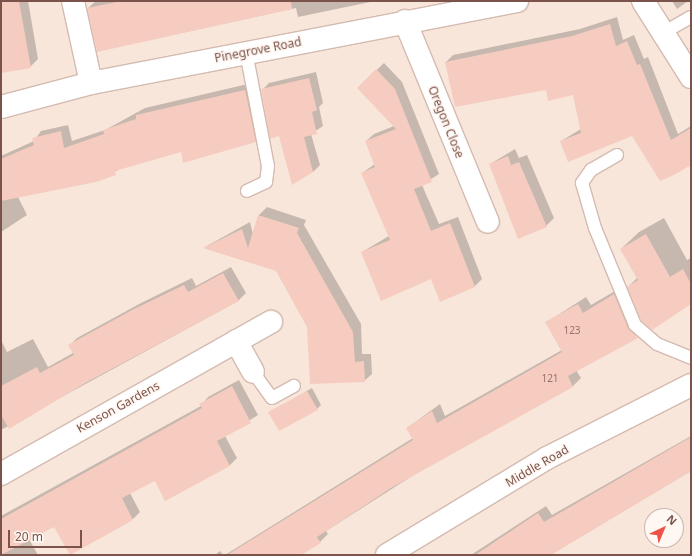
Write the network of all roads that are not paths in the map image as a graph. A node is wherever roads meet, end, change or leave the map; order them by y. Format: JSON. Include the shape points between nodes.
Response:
{"nodes":[{"id":1,"x":73,"y":1,"type":"edge"},
{"id":2,"x":517,"y":1,"type":"edge"},
{"id":3,"x":643,"y":1,"type":"edge"},
{"id":4,"x":691,"y":17,"type":"edge"},
{"id":5,"x":405,"y":21,"type":"junction"},
{"id":6,"x":663,"y":33,"type":"junction"},
{"id":7,"x":246,"y":52,"type":"junction"},
{"id":8,"x":691,"y":77,"type":"edge"},
{"id":9,"x":91,"y":83,"type":"junction"},
{"id":10,"x":1,"y":107,"type":"edge"},
{"id":11,"x":618,"y":155,"type":"dead end"},
{"id":12,"x":247,"y":191,"type":"dead end"},
{"id":13,"x":488,"y":222,"type":"dead end"},
{"id":14,"x":271,"y":322,"type":"dead end"},
{"id":15,"x":236,"y":341,"type":"junction"},
{"id":16,"x":691,"y":358,"type":"edge"},
{"id":17,"x":253,"y":372,"type":"joint"},
{"id":18,"x":691,"y":384,"type":"edge"},
{"id":19,"x":294,"y":386,"type":"dead end"},
{"id":20,"x":1,"y":474,"type":"edge"},
{"id":21,"x":387,"y":555,"type":"edge"}],
"edges":[{"from":1,"to":9,"type":"street"},
{"from":2,"to":5,"type":"street","name":"Pinegrove Road"},
{"from":3,"to":6,"type":"street"},
{"from":4,"to":6,"type":"lane"},
{"from":5,"to":7,"type":"street","name":"Pinegrove Road"},
{"from":5,"to":13,"type":"street","name":"Oregon Close"},
{"from":6,"to":8,"type":"street"},
{"from":7,"to":9,"type":"street","name":"Pinegrove Road"},
{"from":7,"to":12,"type":"lane","via":[[268,166],[266,182]]},
{"from":9,"to":10,"type":"street","name":"Pinegrove Road"},
{"from":11,"to":16,"type":"lane","via":[[591,170],[582,183],[595,228],[635,325],[656,344]]},
{"from":14,"to":15,"type":"street","name":"Kenson Gardens"},
{"from":15,"to":17,"type":"street"},
{"from":15,"to":20,"type":"street","name":"Kenson Gardens"},
{"from":17,"to":19,"type":"lane","via":[[272,398]]},
{"from":18,"to":21,"type":"street","name":"Middle Road","via":[[547,458]]}]}
